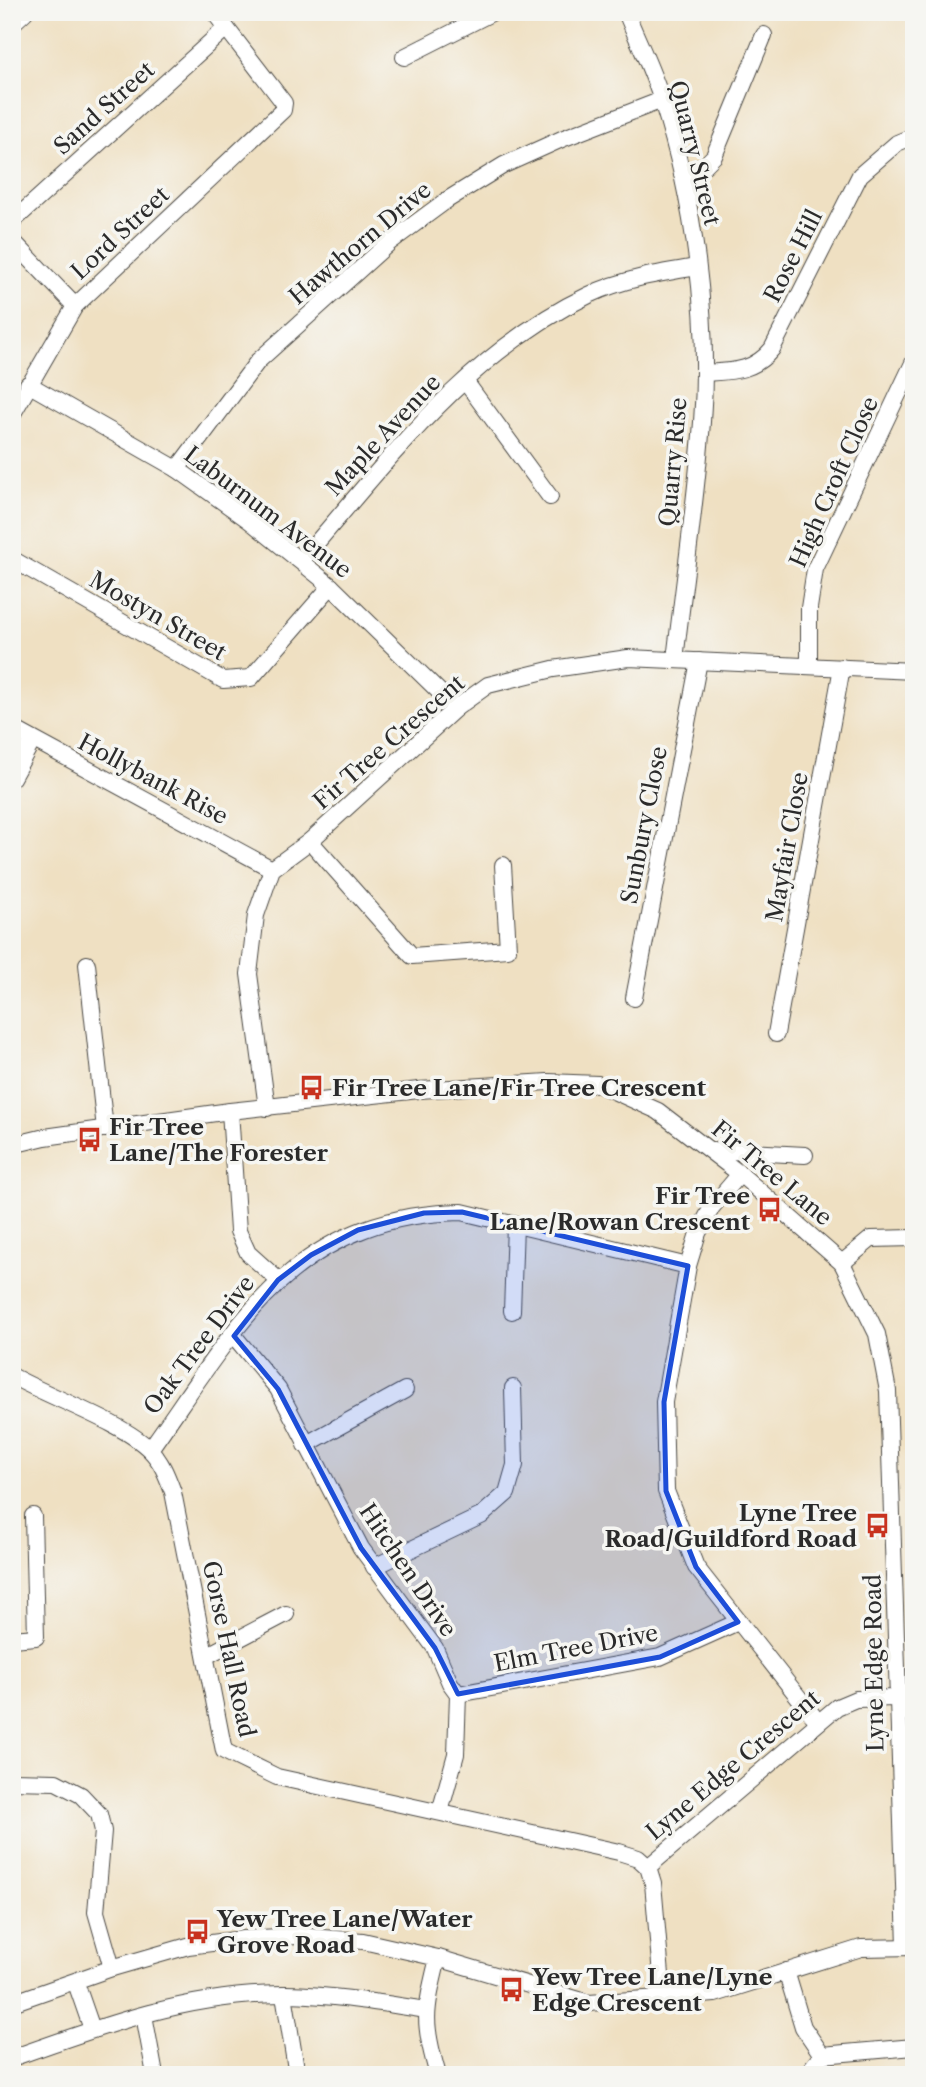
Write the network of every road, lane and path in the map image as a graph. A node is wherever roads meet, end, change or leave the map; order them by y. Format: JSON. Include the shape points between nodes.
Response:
{"nodes":[{"id":1,"x":25,"y":12,"type":"edge"},
{"id":2,"x":214,"y":12,"type":"edge"},
{"id":3,"x":493,"y":12,"type":"edge"},
{"id":4,"x":626,"y":12,"type":"edge"},
{"id":5,"x":12,"y":24,"type":"edge"},
{"id":6,"x":226,"y":28,"type":"junction"},
{"id":7,"x":764,"y":35,"type":"dead end"},
{"id":8,"x":404,"y":57,"type":"dead end"},
{"id":9,"x":662,"y":100,"type":"junction"},
{"id":10,"x":914,"y":136,"type":"edge"},
{"id":11,"x":682,"y":174,"type":"junction"},
{"id":12,"x":12,"y":222,"type":"edge"},
{"id":13,"x":12,"y":240,"type":"edge"},
{"id":14,"x":697,"y":267,"type":"junction"},
{"id":15,"x":75,"y":306,"type":"junction"},
{"id":16,"x":914,"y":362,"type":"edge"},
{"id":17,"x":704,"y":373,"type":"junction"},
{"id":18,"x":466,"y":381,"type":"junction"},
{"id":19,"x":29,"y":384,"type":"junction"},
{"id":20,"x":12,"y":415,"type":"edge"},
{"id":21,"x":177,"y":469,"type":"junction"},
{"id":22,"x":550,"y":497,"type":"dead end"},
{"id":23,"x":12,"y":559,"type":"edge"},
{"id":24,"x":300,"y":561,"type":"junction"},
{"id":25,"x":331,"y":586,"type":"junction"},
{"id":26,"x":675,"y":660,"type":"junction"},
{"id":27,"x":699,"y":661,"type":"junction"},
{"id":28,"x":809,"y":666,"type":"junction"},
{"id":29,"x":842,"y":667,"type":"junction"},
{"id":30,"x":914,"y":671,"type":"edge"},
{"id":31,"x":456,"y":708,"type":"junction"},
{"id":32,"x":12,"y":728,"type":"edge"},
{"id":33,"x":33,"y":740,"type":"junction"},
{"id":34,"x":12,"y":778,"type":"edge"},
{"id":35,"x":310,"y":841,"type":"junction"},
{"id":36,"x":503,"y":865,"type":"dead end"},
{"id":37,"x":272,"y":869,"type":"junction"},
{"id":38,"x":87,"y":964,"type":"dead end"},
{"id":39,"x":634,"y":998,"type":"dead end"},
{"id":40,"x":776,"y":1034,"type":"dead end"},
{"id":41,"x":267,"y":1108,"type":"junction"},
{"id":42,"x":230,"y":1111,"type":"junction"},
{"id":43,"x":105,"y":1129,"type":"junction"},
{"id":44,"x":12,"y":1145,"type":"edge"},
{"id":45,"x":711,"y":1150,"type":"junction"},
{"id":46,"x":805,"y":1154,"type":"dead end"},
{"id":47,"x":740,"y":1174,"type":"junction"},
{"id":48,"x":515,"y":1225,"type":"junction"},
{"id":49,"x":914,"y":1238,"type":"edge"},
{"id":50,"x":842,"y":1263,"type":"junction"},
{"id":51,"x":688,"y":1266,"type":"junction"},
{"id":52,"x":278,"y":1280,"type":"junction"},
{"id":53,"x":512,"y":1311,"type":"dead end"},
{"id":54,"x":234,"y":1336,"type":"junction"},
{"id":55,"x":12,"y":1376,"type":"edge"},
{"id":56,"x":513,"y":1388,"type":"dead end"},
{"id":57,"x":405,"y":1390,"type":"dead end"},
{"id":58,"x":305,"y":1445,"type":"junction"},
{"id":59,"x":150,"y":1449,"type":"junction"},
{"id":60,"x":33,"y":1516,"type":"dead end"},
{"id":61,"x":374,"y":1567,"type":"junction"},
{"id":62,"x":286,"y":1614,"type":"dead end"},
{"id":63,"x":738,"y":1622,"type":"junction"},
{"id":64,"x":12,"y":1639,"type":"edge"},
{"id":65,"x":905,"y":1655,"type":"edge"},
{"id":66,"x":206,"y":1656,"type":"junction"},
{"id":67,"x":458,"y":1694,"type":"junction"},
{"id":68,"x":897,"y":1698,"type":"junction"},
{"id":69,"x":818,"y":1723,"type":"junction"},
{"id":70,"x":12,"y":1781,"type":"edge"},
{"id":71,"x":440,"y":1812,"type":"junction"},
{"id":72,"x":648,"y":1867,"type":"junction"},
{"id":73,"x":910,"y":1947,"type":"edge"},
{"id":74,"x":438,"y":1958,"type":"junction"},
{"id":75,"x":112,"y":1968,"type":"junction"},
{"id":76,"x":786,"y":1971,"type":"junction"},
{"id":77,"x":76,"y":1983,"type":"junction"},
{"id":78,"x":284,"y":1994,"type":"junction"},
{"id":79,"x":663,"y":1998,"type":"junction"},
{"id":80,"x":12,"y":2003,"type":"edge"},
{"id":81,"x":426,"y":2010,"type":"junction"},
{"id":82,"x":144,"y":2015,"type":"junction"},
{"id":83,"x":92,"y":2029,"type":"junction"},
{"id":84,"x":914,"y":2047,"type":"edge"},
{"id":85,"x":822,"y":2055,"type":"junction"},
{"id":86,"x":13,"y":2058,"type":"edge"},
{"id":87,"x":16,"y":2075,"type":"edge"},
{"id":88,"x":155,"y":2075,"type":"edge"},
{"id":89,"x":297,"y":2075,"type":"edge"},
{"id":90,"x":438,"y":2075,"type":"edge"},
{"id":91,"x":806,"y":2075,"type":"edge"}],
"edges":[{"from":1,"to":5,"type":"street"},
{"from":2,"to":6,"type":"street"},
{"from":3,"to":8,"type":"street"},
{"from":4,"to":9,"type":"street","name":"Quarry Street"},
{"from":6,"to":12,"type":"street","name":"Sand Street"},
{"from":6,"to":15,"type":"street","name":"Lord Street","via":[[284,103],[283,110]]},
{"from":7,"to":11,"type":"street","via":[[714,156]]},
{"from":9,"to":11,"type":"street","name":"Quarry Street"},
{"from":9,"to":21,"type":"street","name":"Hawthorn Drive","via":[[504,165],[390,242],[258,361]]},
{"from":10,"to":17,"type":"street","name":"Rose Hill","via":[[860,175],[772,349],[760,363]]},
{"from":11,"to":14,"type":"street","name":"Quarry Street"},
{"from":13,"to":15,"type":"street"},
{"from":14,"to":17,"type":"street","name":"Quarry Rise"},
{"from":14,"to":18,"type":"street","name":"Maple Avenue","via":[[638,277],[590,295],[511,343]]},
{"from":15,"to":19,"type":"street","name":"Lord Street"},
{"from":16,"to":28,"type":"street","name":"High Croft Close","via":[[815,569],[809,608]]},
{"from":17,"to":26,"type":"street","name":"Quarry Rise"},
{"from":18,"to":22,"type":"street"},
{"from":18,"to":24,"type":"street","name":"Maple Avenue","via":[[432,410]]},
{"from":19,"to":20,"type":"street","name":"Lord Street"},
{"from":19,"to":21,"type":"street","name":"Laburnum Avenue"},
{"from":21,"to":24,"type":"street","name":"Laburnum Avenue"},
{"from":23,"to":25,"type":"street","name":"Mostyn Street","via":[[223,680],[251,678]]},
{"from":24,"to":25,"type":"street","name":"Laburnum Avenue"},
{"from":25,"to":31,"type":"street","name":"Laburnum Avenue"},
{"from":26,"to":27,"type":"street","name":"Fir Tree Crescent"},
{"from":26,"to":31,"type":"street","name":"Fir Tree Crescent","via":[[628,658],[553,669],[488,685]]},
{"from":27,"to":28,"type":"street","name":"Fir Tree Crescent"},
{"from":27,"to":39,"type":"street","name":"Sunbury Close"},
{"from":28,"to":29,"type":"street","name":"Fir Tree Crescent"},
{"from":29,"to":30,"type":"street","name":"Fir Tree Crescent"},
{"from":29,"to":40,"type":"street","name":"Mayfair Close"},
{"from":31,"to":35,"type":"street","name":"Fir Tree Crescent"},
{"from":32,"to":33,"type":"street","name":"Hollybank Rise"},
{"from":33,"to":34,"type":"street"},
{"from":33,"to":37,"type":"street","name":"Hollybank Rise"},
{"from":35,"to":36,"type":"street","via":[[412,956],[508,949]]},
{"from":35,"to":37,"type":"street","name":"Fir Tree Crescent"},
{"from":37,"to":41,"type":"street","via":[[256,915],[249,974]]},
{"from":38,"to":43,"type":"street"},
{"from":41,"to":42,"type":"street","name":"Fir Tree Lane"},
{"from":41,"to":45,"type":"street","name":"Fir Tree Lane","via":[[419,1090],[579,1082],[620,1092],[658,1111]]},
{"from":42,"to":43,"type":"street","name":"Fir Tree Lane"},
{"from":42,"to":52,"type":"street","via":[[238,1231],[248,1253]]},
{"from":43,"to":44,"type":"street","name":"Fir Tree Lane"},
{"from":45,"to":46,"type":"street"},
{"from":45,"to":47,"type":"street","name":"Fir Tree Lane"},
{"from":47,"to":50,"type":"street","name":"Fir Tree Lane"},
{"from":47,"to":51,"type":"street","via":[[712,1207]]},
{"from":48,"to":51,"type":"street","name":"Oak Tree Drive"},
{"from":48,"to":52,"type":"street","name":"Oak Tree Drive","via":[[462,1212],[391,1219],[358,1230],[311,1255]]},
{"from":48,"to":53,"type":"street"},
{"from":49,"to":50,"type":"street","via":[[871,1240]]},
{"from":50,"to":65,"type":"street","name":"Lyne Edge Road","via":[[877,1334],[888,1391]]},
{"from":51,"to":63,"type":"street","via":[[664,1402],[666,1491],[696,1567]]},
{"from":52,"to":54,"type":"street","name":"Oak Tree Drive"},
{"from":54,"to":58,"type":"street","name":"Hitchen Drive","via":[[278,1389]]},
{"from":54,"to":59,"type":"street","name":"Oak Tree Drive"},
{"from":55,"to":59,"type":"street","name":"Gorse Hall Road","via":[[130,1434]]},
{"from":56,"to":61,"type":"street","via":[[515,1465],[507,1493],[481,1516]]},
{"from":57,"to":58,"type":"street"},
{"from":58,"to":61,"type":"street","name":"Hitchen Drive"},
{"from":59,"to":66,"type":"street","name":"Gorse Hall Road","via":[[173,1492]]},
{"from":60,"to":64,"type":"street","via":[[36,1643]]},
{"from":61,"to":67,"type":"street","name":"Hitchen Drive","via":[[435,1648]]},
{"from":62,"to":66,"type":"street"},
{"from":63,"to":67,"type":"street","name":"Elm Tree Drive","via":[[660,1657]]},
{"from":63,"to":69,"type":"street"},
{"from":65,"to":68,"type":"street","name":"Lyne Edge Road"},
{"from":66,"to":71,"type":"street","name":"Gorse Hall Road","via":[[224,1751],[277,1777]]},
{"from":67,"to":71,"type":"street","via":[[456,1754]]},
{"from":68,"to":69,"type":"street","name":"Lyne Edge Crescent","via":[[847,1701]]},
{"from":68,"to":73,"type":"street","name":"Lyne Edge Road"},
{"from":69,"to":72,"type":"street","name":"Lyne Edge Crescent"},
{"from":70,"to":75,"type":"street","via":[[56,1782],[81,1795],[99,1814],[103,1831],[96,1912]]},
{"from":71,"to":72,"type":"street","name":"Gorse Hall Road","via":[[619,1852]]},
{"from":72,"to":79,"type":"street","name":"Lyne Edge Crescent"},
{"from":73,"to":76,"type":"street","via":[[861,1948]]},
{"from":74,"to":75,"type":"street","via":[[363,1941],[297,1936],[188,1945]]},
{"from":74,"to":79,"type":"street","via":[[589,2003]]},
{"from":74,"to":81,"type":"street"},
{"from":75,"to":77,"type":"street"},
{"from":76,"to":79,"type":"street","via":[[715,1994]]},
{"from":76,"to":85,"type":"street","via":[[803,2027]]},
{"from":77,"to":80,"type":"street"},
{"from":77,"to":83,"type":"street"},
{"from":78,"to":81,"type":"street"},
{"from":78,"to":82,"type":"street","via":[[183,2004]]},
{"from":78,"to":89,"type":"street"},
{"from":81,"to":90,"type":"street","via":[[426,2032]]},
{"from":82,"to":83,"type":"street"},
{"from":82,"to":88,"type":"street"},
{"from":83,"to":86,"type":"street"},
{"from":84,"to":85,"type":"street"},
{"from":85,"to":91,"type":"street"},
{"from":86,"to":87,"type":"street"}]}
